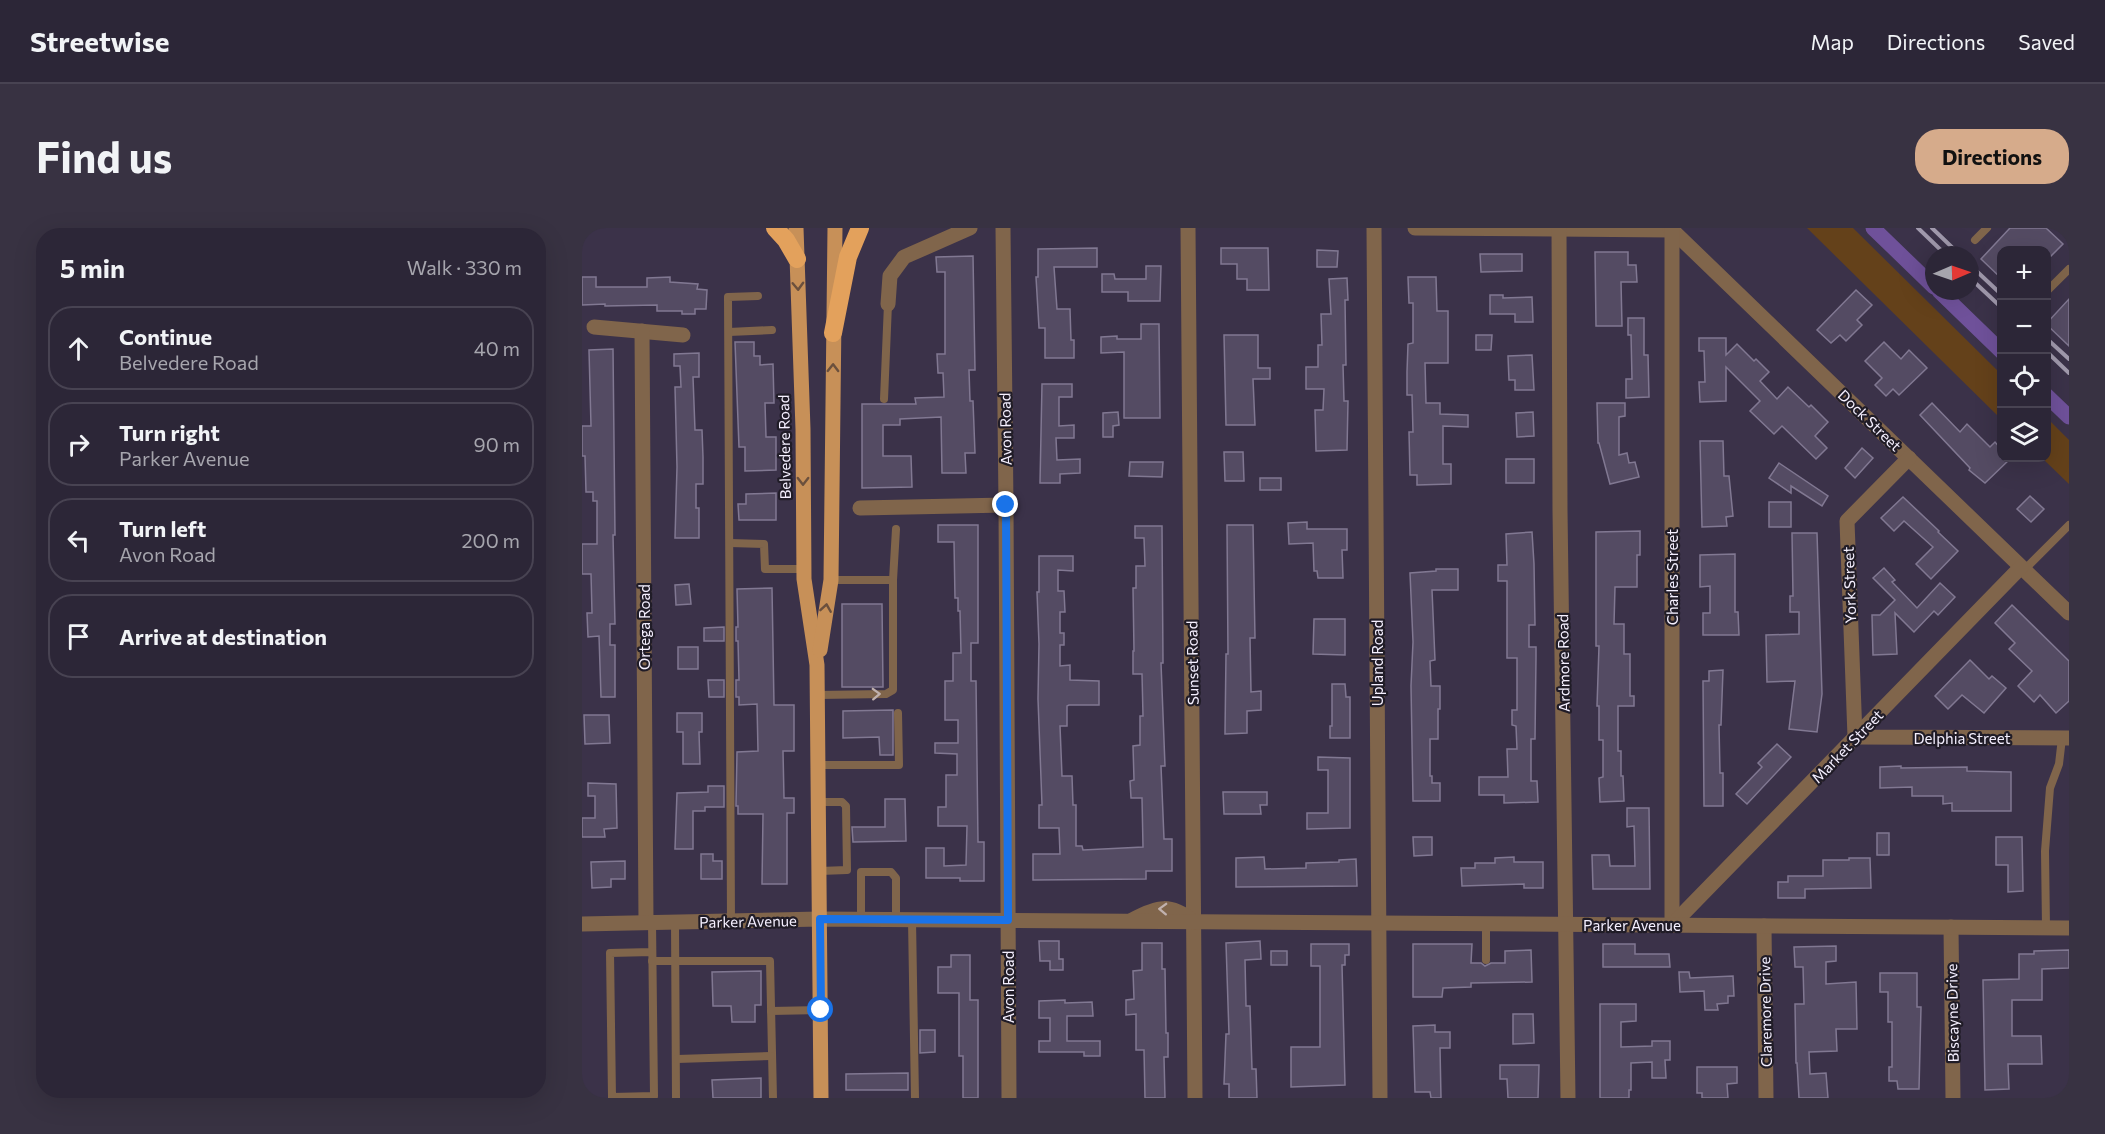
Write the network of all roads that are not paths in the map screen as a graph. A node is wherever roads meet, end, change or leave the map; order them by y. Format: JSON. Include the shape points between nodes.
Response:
{"nodes":[{"id":1,"x":775,"y":228,"type":"edge"},
{"id":2,"x":796,"y":228,"type":"edge"},
{"id":3,"x":835,"y":228,"type":"edge"},
{"id":4,"x":860,"y":228,"type":"edge"},
{"id":5,"x":970,"y":228,"type":"edge"},
{"id":6,"x":1002,"y":228,"type":"edge"},
{"id":7,"x":1188,"y":228,"type":"edge"},
{"id":8,"x":1374,"y":228,"type":"edge"},
{"id":9,"x":1415,"y":228,"type":"edge"},
{"id":10,"x":1987,"y":228,"type":"edge"},
{"id":11,"x":1558,"y":229,"type":"edge"},
{"id":12,"x":1671,"y":229,"type":"edge"},
{"id":13,"x":1975,"y":240,"type":"dead end"},
{"id":14,"x":797,"y":259,"type":"junction"},
{"id":15,"x":2069,"y":268,"type":"edge"},
{"id":16,"x":2051,"y":287,"type":"edge"},
{"id":17,"x":758,"y":296,"type":"dead end"},
{"id":18,"x":888,"y":304,"type":"joint"},
{"id":19,"x":594,"y":327,"type":"dead end"},
{"id":20,"x":772,"y":330,"type":"dead end"},
{"id":21,"x":642,"y":331,"type":"junction"},
{"id":22,"x":729,"y":332,"type":"junction"},
{"id":23,"x":833,"y":333,"type":"junction"},
{"id":24,"x":683,"y":334,"type":"dead end"},
{"id":25,"x":884,"y":399,"type":"dead end"},
{"id":26,"x":1909,"y":458,"type":"junction"},
{"id":27,"x":1006,"y":505,"type":"junction"},
{"id":28,"x":860,"y":508,"type":"dead end"},
{"id":29,"x":2069,"y":525,"type":"edge"},
{"id":30,"x":896,"y":529,"type":"dead end"},
{"id":31,"x":730,"y":543,"type":"junction"},
{"id":32,"x":804,"y":568,"type":"junction"},
{"id":33,"x":2023,"y":568,"type":"junction"},
{"id":34,"x":831,"y":580,"type":"junction"},
{"id":35,"x":893,"y":580,"type":"junction"},
{"id":36,"x":2069,"y":613,"type":"edge"},
{"id":37,"x":818,"y":666,"type":"junction"},
{"id":38,"x":818,"y":695,"type":"junction"},
{"id":39,"x":898,"y":713,"type":"dead end"},
{"id":40,"x":1855,"y":737,"type":"junction"},
{"id":41,"x":2066,"y":738,"type":"edge"},
{"id":42,"x":819,"y":765,"type":"junction"},
{"id":43,"x":819,"y":802,"type":"junction"},
{"id":44,"x":847,"y":870,"type":"junction"},
{"id":45,"x":820,"y":871,"type":"junction"},
{"id":46,"x":861,"y":872,"type":"junction"},
{"id":47,"x":820,"y":919,"type":"junction"},
{"id":48,"x":861,"y":919,"type":"junction"},
{"id":49,"x":896,"y":920,"type":"junction"},
{"id":50,"x":912,"y":920,"type":"junction"},
{"id":51,"x":1008,"y":920,"type":"junction"},
{"id":52,"x":731,"y":921,"type":"junction"},
{"id":53,"x":649,"y":922,"type":"junction"},
{"id":54,"x":675,"y":922,"type":"junction"},
{"id":55,"x":1194,"y":922,"type":"junction"},
{"id":56,"x":1379,"y":923,"type":"junction"},
{"id":57,"x":582,"y":924,"type":"edge"},
{"id":58,"x":1486,"y":924,"type":"junction"},
{"id":59,"x":1567,"y":925,"type":"junction"},
{"id":60,"x":1672,"y":925,"type":"junction"},
{"id":61,"x":1764,"y":926,"type":"junction"},
{"id":62,"x":1951,"y":927,"type":"junction"},
{"id":63,"x":2046,"y":928,"type":"junction"},
{"id":64,"x":2069,"y":928,"type":"edge"},
{"id":65,"x":652,"y":952,"type":"junction"},
{"id":66,"x":1486,"y":960,"type":"dead end"},
{"id":67,"x":652,"y":961,"type":"junction"},
{"id":68,"x":675,"y":962,"type":"junction"},
{"id":69,"x":821,"y":1010,"type":"junction"},
{"id":70,"x":771,"y":1011,"type":"junction"},
{"id":71,"x":771,"y":1056,"type":"junction"},
{"id":72,"x":677,"y":1059,"type":"junction"},
{"id":73,"x":612,"y":1098,"type":"edge"},
{"id":74,"x":676,"y":1098,"type":"edge"},
{"id":75,"x":773,"y":1098,"type":"edge"},
{"id":76,"x":821,"y":1098,"type":"edge"},
{"id":77,"x":915,"y":1098,"type":"edge"},
{"id":78,"x":1009,"y":1098,"type":"edge"},
{"id":79,"x":1195,"y":1098,"type":"edge"},
{"id":80,"x":1380,"y":1098,"type":"edge"},
{"id":81,"x":1568,"y":1098,"type":"edge"},
{"id":82,"x":1766,"y":1098,"type":"edge"},
{"id":83,"x":1953,"y":1098,"type":"edge"}],
"edges":[{"from":1,"to":14,"type":"highway"},
{"from":2,"to":14,"type":"main road","name":"Belvedere Road"},
{"from":3,"to":23,"type":"main road","name":"Belvedere Road"},
{"from":4,"to":23,"type":"highway","via":[[848,257]]},
{"from":5,"to":18,"type":"street","via":[[904,257],[890,276]]},
{"from":6,"to":27,"type":"street","name":"Avon Road"},
{"from":7,"to":55,"type":"street","name":"Sunset Road"},
{"from":8,"to":56,"type":"street","name":"Upland Road"},
{"from":9,"to":11,"type":"street"},
{"from":10,"to":13,"type":"lane"},
{"from":11,"to":12,"type":"street"},
{"from":11,"to":59,"type":"street","name":"Ardmore Road"},
{"from":12,"to":26,"type":"street","name":"Dock Street"},
{"from":12,"to":60,"type":"street","name":"Charles Street"},
{"from":14,"to":32,"type":"main road","name":"Belvedere Road","one_way":true},
{"from":15,"to":16,"type":"lane"},
{"from":17,"to":22,"type":"lane","via":[[728,297]]},
{"from":18,"to":25,"type":"lane"},
{"from":19,"to":21,"type":"street"},
{"from":20,"to":22,"type":"lane"},
{"from":21,"to":24,"type":"street"},
{"from":21,"to":53,"type":"street","name":"Ortega Road"},
{"from":22,"to":31,"type":"lane"},
{"from":34,"to":23,"type":"main road","name":"Belvedere Road","one_way":true},
{"from":26,"to":33,"type":"street","name":"Dock Street"},
{"from":26,"to":40,"type":"street","name":"York Street","via":[[1847,521]]},
{"from":27,"to":28,"type":"street"},
{"from":27,"to":51,"type":"street","name":"Avon Road"},
{"from":29,"to":33,"type":"lane","name":"Market Street"},
{"from":30,"to":35,"type":"lane"},
{"from":31,"to":32,"type":"lane","via":[[764,544],[765,569]]},
{"from":31,"to":52,"type":"lane"},
{"from":32,"to":37,"type":"main road","name":"Belvedere Road"},
{"from":33,"to":36,"type":"street","name":"Dock Street"},
{"from":33,"to":40,"type":"street","name":"Market Street"},
{"from":34,"to":35,"type":"lane"},
{"from":37,"to":34,"type":"main road","name":"Belvedere Road","one_way":true},
{"from":38,"to":35,"type":"lane","one_way":true,"via":[[886,694],[893,690]]},
{"from":37,"to":38,"type":"main road","name":"Belvedere Road"},
{"from":38,"to":42,"type":"main road","name":"Belvedere Road"},
{"from":39,"to":42,"type":"lane","via":[[899,765]]},
{"from":40,"to":41,"type":"street","name":"Delphia Street"},
{"from":40,"to":60,"type":"street","name":"Market Street"},
{"from":41,"to":63,"type":"lane","via":[[2050,788],[2045,851]]},
{"from":42,"to":43,"type":"main road","name":"Belvedere Road"},
{"from":43,"to":44,"type":"lane","via":[[842,802],[846,806]]},
{"from":43,"to":45,"type":"main road","name":"Belvedere Road"},
{"from":44,"to":45,"type":"lane"},
{"from":44,"to":46,"type":"lane"},
{"from":45,"to":47,"type":"main road","name":"Belvedere Road"},
{"from":46,"to":48,"type":"lane"},
{"from":46,"to":49,"type":"lane","via":[[894,874]]},
{"from":47,"to":48,"type":"street","name":"Parker Avenue"},
{"from":47,"to":52,"type":"street","name":"Parker Avenue"},
{"from":47,"to":69,"type":"main road","name":"Belvedere Road"},
{"from":48,"to":49,"type":"street","name":"Parker Avenue"},
{"from":49,"to":50,"type":"street","name":"Parker Avenue"},
{"from":50,"to":51,"type":"street","name":"Parker Avenue"},
{"from":50,"to":77,"type":"lane"},
{"from":51,"to":55,"type":"street","name":"Parker Avenue","via":[[1131,921],[1152,909],[1167,908],[1180,911]]},
{"from":51,"to":78,"type":"street","name":"Avon Road"},
{"from":52,"to":54,"type":"street","name":"Parker Avenue"},
{"from":53,"to":54,"type":"street","name":"Parker Avenue"},
{"from":53,"to":57,"type":"street","name":"Parker Avenue"},
{"from":53,"to":65,"type":"lane"},
{"from":54,"to":68,"type":"lane"},
{"from":55,"to":56,"type":"street","name":"Parker Avenue"},
{"from":55,"to":79,"type":"street","name":"Sunset Road"},
{"from":56,"to":58,"type":"street","name":"Parker Avenue"},
{"from":56,"to":80,"type":"street","name":"Upland Road"},
{"from":58,"to":59,"type":"street","name":"Parker Avenue"},
{"from":58,"to":66,"type":"lane"},
{"from":59,"to":60,"type":"street","name":"Parker Avenue"},
{"from":59,"to":81,"type":"street","name":"Ardmore Road"},
{"from":60,"to":61,"type":"street","name":"Parker Avenue"},
{"from":61,"to":62,"type":"street","name":"Parker Avenue"},
{"from":61,"to":82,"type":"street","name":"Claremore Drive"},
{"from":62,"to":63,"type":"street","name":"Parker Avenue"},
{"from":62,"to":83,"type":"street","name":"Biscayne Drive"},
{"from":63,"to":64,"type":"street","name":"Parker Avenue"},
{"from":65,"to":67,"type":"lane"},
{"from":65,"to":73,"type":"lane","via":[[610,953]]},
{"from":67,"to":68,"type":"lane"},
{"from":67,"to":73,"type":"lane","via":[[654,1096]]},
{"from":68,"to":70,"type":"lane","via":[[770,961]]},
{"from":68,"to":72,"type":"lane"},
{"from":69,"to":70,"type":"lane"},
{"from":69,"to":76,"type":"main road","name":"Belvedere Road"},
{"from":70,"to":71,"type":"lane"},
{"from":71,"to":72,"type":"lane"},
{"from":71,"to":75,"type":"lane"},
{"from":72,"to":74,"type":"lane"}]}
